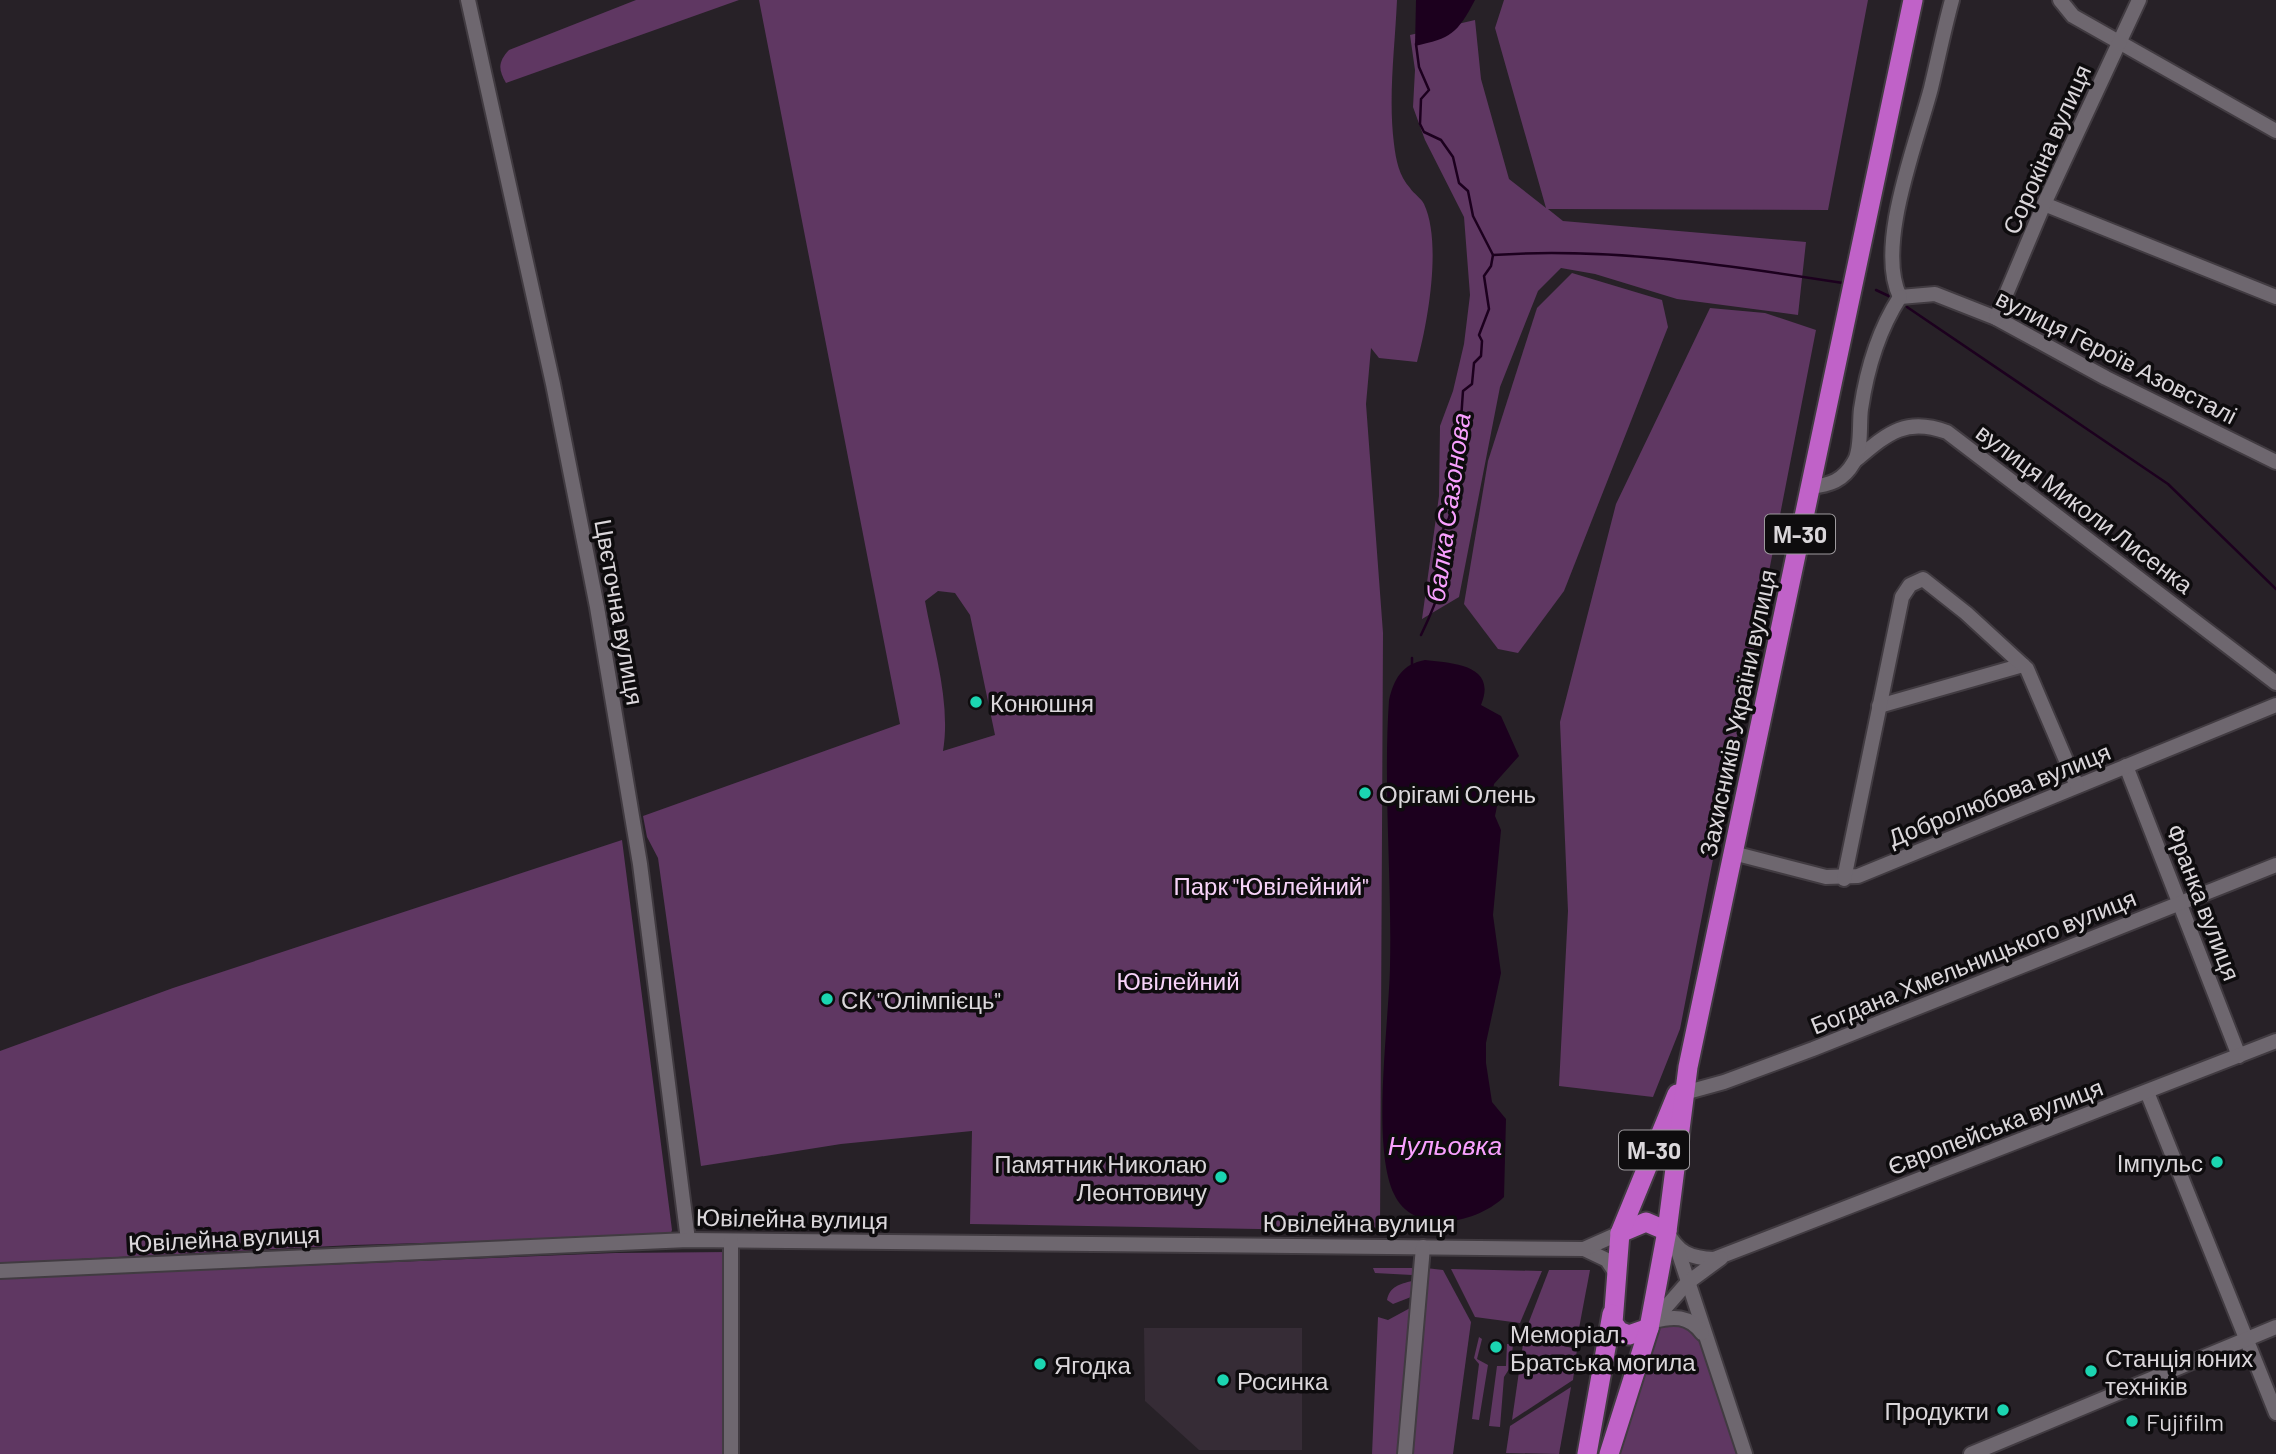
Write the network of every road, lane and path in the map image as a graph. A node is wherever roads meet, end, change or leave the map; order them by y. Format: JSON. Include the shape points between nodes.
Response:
{"nodes":[{"id":1,"x":468,"y":0,"type":"edge"},
{"id":2,"x":1913,"y":0,"type":"edge"},
{"id":3,"x":1952,"y":0,"type":"edge"},
{"id":4,"x":2060,"y":0,"type":"edge"},
{"id":5,"x":2139,"y":0,"type":"edge"},
{"id":6,"x":2119,"y":44,"type":"junction"},
{"id":7,"x":2276,"y":131,"type":"edge"},
{"id":8,"x":2044,"y":204,"type":"junction"},
{"id":9,"x":1900,"y":297,"type":"junction"},
{"id":10,"x":2276,"y":298,"type":"edge"},
{"id":11,"x":1996,"y":317,"type":"junction"},
{"id":12,"x":1857,"y":459,"type":"junction"},
{"id":13,"x":2276,"y":462,"type":"edge"},
{"id":14,"x":1810,"y":487,"type":"junction"},
{"id":15,"x":2023,"y":665,"type":"junction"},
{"id":16,"x":2276,"y":683,"type":"edge"},
{"id":17,"x":2276,"y":705,"type":"edge"},
{"id":18,"x":1879,"y":706,"type":"junction"},
{"id":19,"x":2126,"y":766,"type":"junction"},
{"id":20,"x":2077,"y":786,"type":"junction"},
{"id":21,"x":1733,"y":853,"type":"junction"},
{"id":22,"x":2276,"y":864,"type":"edge"},
{"id":23,"x":1844,"y":879,"type":"junction"},
{"id":24,"x":2181,"y":902,"type":"junction"},
{"id":25,"x":2276,"y":1041,"type":"edge"},
{"id":26,"x":2239,"y":1056,"type":"junction"},
{"id":27,"x":1688,"y":1067,"type":"junction"},
{"id":28,"x":2147,"y":1092,"type":"junction"},
{"id":29,"x":1684,"y":1093,"type":"junction"},
{"id":30,"x":1620,"y":1233,"type":"junction"},
{"id":31,"x":1672,"y":1239,"type":"junction"},
{"id":32,"x":688,"y":1240,"type":"junction"},
{"id":33,"x":731,"y":1241,"type":"junction"},
{"id":34,"x":1423,"y":1247,"type":"junction"},
{"id":35,"x":1584,"y":1249,"type":"junction"},
{"id":36,"x":1731,"y":1252,"type":"junction"},
{"id":37,"x":0,"y":1271,"type":"edge"},
{"id":38,"x":1618,"y":1279,"type":"junction"},
{"id":39,"x":1687,"y":1283,"type":"junction"},
{"id":40,"x":1612,"y":1313,"type":"junction"},
{"id":41,"x":1651,"y":1325,"type":"junction"},
{"id":42,"x":2276,"y":1327,"type":"edge"},
{"id":43,"x":1705,"y":1338,"type":"junction"},
{"id":44,"x":2247,"y":1339,"type":"junction"},
{"id":45,"x":2276,"y":1413,"type":"edge"},
{"id":46,"x":1997,"y":1449,"type":"edge"},
{"id":47,"x":731,"y":1454,"type":"edge"},
{"id":48,"x":1405,"y":1454,"type":"edge"},
{"id":49,"x":1587,"y":1454,"type":"edge"},
{"id":50,"x":1609,"y":1454,"type":"edge"},
{"id":51,"x":1745,"y":1454,"type":"edge"},
{"id":52,"x":1971,"y":1454,"type":"edge"}],
"edges":[{"from":1,"to":32,"type":"street","name":"Цвєточна вулиця","via":[[597,607],[640,864]]},
{"from":2,"to":14,"type":"highway","name":"Захисників України вулиця","number":"М-30"},
{"from":3,"to":9,"type":"street","via":[[1898,212],[1892,263]]},
{"from":4,"to":6,"type":"street","via":[[2073,16]]},
{"from":5,"to":6,"type":"street","name":"Сорокіна вулиця"},
{"from":6,"to":7,"type":"street"},
{"from":6,"to":8,"type":"street","name":"Сорокіна вулиця"},
{"from":8,"to":10,"type":"street"},
{"from":8,"to":11,"type":"street","name":"Сорокіна вулиця"},
{"from":9,"to":11,"type":"street","name":"вулиця Героїв Азовсталі","via":[[1935,294]]},
{"from":9,"to":12,"type":"street","via":[[1880,328],[1868,373]]},
{"from":11,"to":13,"type":"street","name":"вулиця Героїв Азовсталі","via":[[2106,378]]},
{"from":12,"to":14,"type":"street","name":"вулиця Миколи Лисенка","via":[[1831,485]]},
{"from":12,"to":16,"type":"street","name":"вулиця Миколи Лисенка","via":[[1905,427],[1926,424],[1947,432]]},
{"from":14,"to":21,"type":"highway","name":"Захисників України вулиця","number":"М-30"},
{"from":15,"to":18,"type":"street"},
{"from":15,"to":18,"type":"street","via":[[1923,579],[1910,585],[1902,597]]},
{"from":15,"to":20,"type":"street"},
{"from":17,"to":19,"type":"street","name":"Добролюбова вулиця"},
{"from":18,"to":23,"type":"street"},
{"from":19,"to":20,"type":"street","name":"Добролюбова вулиця"},
{"from":19,"to":24,"type":"street","name":"Франка вулиця"},
{"from":20,"to":23,"type":"street","name":"Добролюбова вулиця"},
{"from":21,"to":23,"type":"street"},
{"from":21,"to":27,"type":"highway","name":"Захисників України вулиця","number":"М-30"},
{"from":22,"to":24,"type":"street","name":"Богдана Хмельницького вулиця"},
{"from":24,"to":26,"type":"street","name":"Франка вулиця"},
{"from":24,"to":29,"type":"street","name":"Богдана Хмельницького вулиця","via":[[1800,1054]]},
{"from":25,"to":26,"type":"street","name":"Європейська вулиця"},
{"from":26,"to":28,"type":"street","name":"Європейська вулиця"},
{"from":27,"to":29,"type":"highway","name":"Захисників України вулиця","number":"М-30"},
{"from":27,"to":30,"type":"highway","name":"Захисників України вулиця","number":"М-30"},
{"from":28,"to":36,"type":"street","name":"Європейська вулиця"},
{"from":28,"to":44,"type":"street"},
{"from":29,"to":31,"type":"highway","name":"Захисників України вулиця","number":"М-30"},
{"from":30,"to":31,"type":"highway","via":[[1646,1222]]},
{"from":30,"to":35,"type":"street","name":"Ювілейна вулиця"},
{"from":30,"to":38,"type":"highway","number":"М-30"},
{"from":31,"to":36,"type":"street","name":"Європейська вулиця","via":[[1696,1259],[1714,1259]]},
{"from":31,"to":39,"type":"street"},
{"from":31,"to":41,"type":"highway","number":"М-30"},
{"from":32,"to":33,"type":"street","name":"Ювілейна вулиця"},
{"from":32,"to":37,"type":"street","name":"Ювілейна вулиця"},
{"from":33,"to":34,"type":"street","name":"Ювілейна вулиця"},
{"from":33,"to":47,"type":"street"},
{"from":34,"to":35,"type":"street","name":"Ювілейна вулиця"},
{"from":34,"to":48,"type":"street"},
{"from":35,"to":38,"type":"street","via":[[1607,1260]]},
{"from":36,"to":39,"type":"street","name":"Європейська вулиця"},
{"from":38,"to":40,"type":"highway","number":"М-30"},
{"from":39,"to":41,"type":"street","name":"Європейська вулиця"},
{"from":39,"to":43,"type":"street"},
{"from":40,"to":41,"type":"highway","via":[[1619,1331],[1629,1335]]},
{"from":40,"to":49,"type":"highway","number":"М-30"},
{"from":41,"to":43,"type":"street","via":[[1678,1317]]},
{"from":41,"to":50,"type":"highway","number":"М-30"},
{"from":42,"to":44,"type":"street"},
{"from":43,"to":51,"type":"street"},
{"from":44,"to":45,"type":"street"},
{"from":44,"to":46,"type":"street"},
{"from":46,"to":52,"type":"street"}]}
